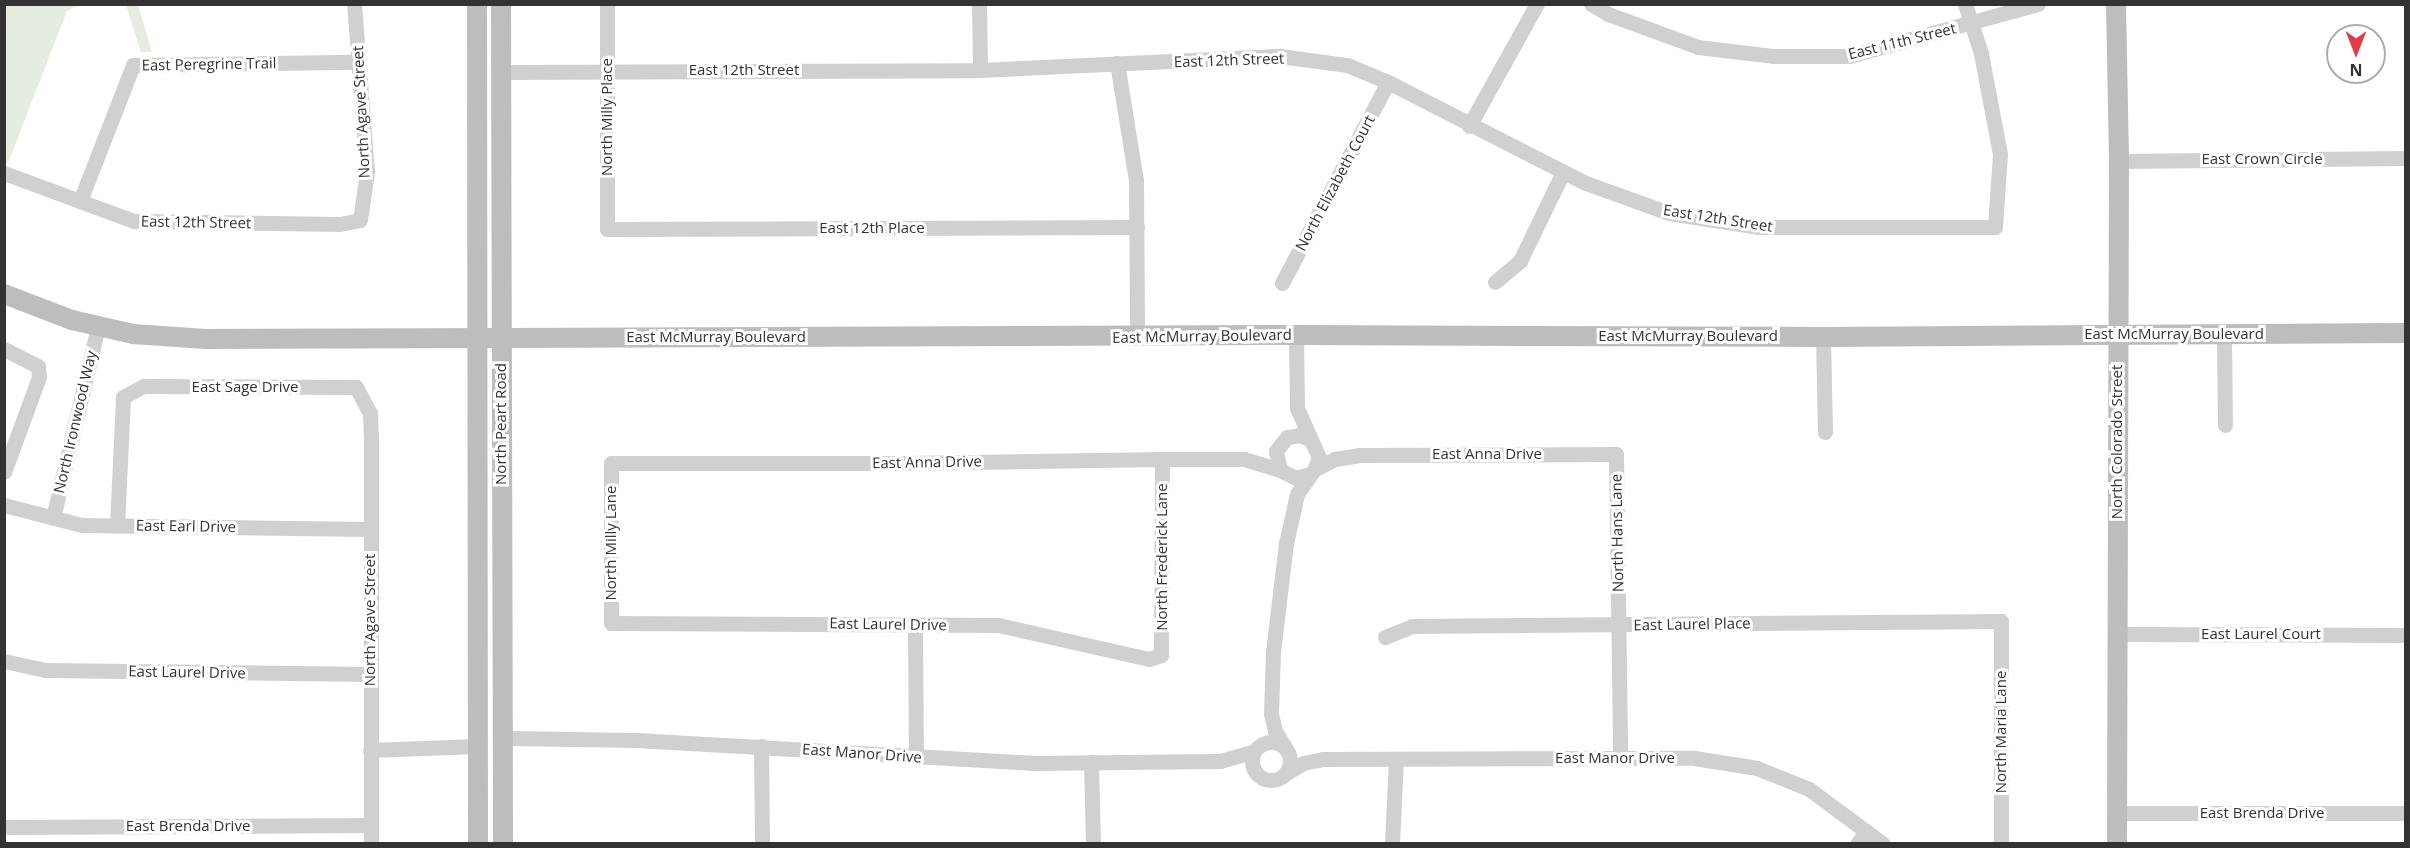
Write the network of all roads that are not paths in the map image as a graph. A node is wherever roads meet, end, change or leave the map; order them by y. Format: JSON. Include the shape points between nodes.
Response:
{"nodes":[{"id":1,"x":354,"y":4,"type":"edge"},
{"id":2,"x":477,"y":4,"type":"edge"},
{"id":3,"x":501,"y":4,"type":"edge"},
{"id":4,"x":607,"y":4,"type":"edge"},
{"id":5,"x":979,"y":4,"type":"edge"},
{"id":6,"x":1537,"y":4,"type":"edge"},
{"id":7,"x":1591,"y":4,"type":"edge"},
{"id":8,"x":1965,"y":4,"type":"edge"},
{"id":9,"x":2038,"y":4,"type":"edge"},
{"id":10,"x":2116,"y":4,"type":"edge"},
{"id":11,"x":1971,"y":24,"type":"junction"},
{"id":12,"x":358,"y":62,"type":"junction"},
{"id":13,"x":1117,"y":63,"type":"junction"},
{"id":14,"x":607,"y":70,"type":"junction"},
{"id":15,"x":980,"y":70,"type":"junction"},
{"id":16,"x":501,"y":72,"type":"junction"},
{"id":17,"x":1388,"y":82,"type":"junction"},
{"id":18,"x":1469,"y":126,"type":"junction"},
{"id":19,"x":2406,"y":158,"type":"edge"},
{"id":20,"x":2119,"y":160,"type":"junction"},
{"id":21,"x":1563,"y":172,"type":"junction"},
{"id":22,"x":4,"y":173,"type":"edge"},
{"id":23,"x":80,"y":201,"type":"junction"},
{"id":24,"x":360,"y":220,"type":"joint"},
{"id":25,"x":1137,"y":227,"type":"junction"},
{"id":26,"x":608,"y":229,"type":"joint"},
{"id":27,"x":1495,"y":282,"type":"dead end"},
{"id":28,"x":1282,"y":283,"type":"dead end"},
{"id":29,"x":4,"y":294,"type":"edge"},
{"id":30,"x":98,"y":326,"type":"junction"},
{"id":31,"x":2117,"y":333,"type":"junction"},
{"id":32,"x":2406,"y":333,"type":"edge"},
{"id":33,"x":1296,"y":335,"type":"junction"},
{"id":34,"x":2224,"y":335,"type":"junction"},
{"id":35,"x":1137,"y":336,"type":"junction"},
{"id":36,"x":477,"y":337,"type":"junction"},
{"id":37,"x":501,"y":337,"type":"junction"},
{"id":38,"x":1823,"y":337,"type":"junction"},
{"id":39,"x":4,"y":349,"type":"edge"},
{"id":40,"x":361,"y":399,"type":"joint"},
{"id":41,"x":1297,"y":408,"type":"junction"},
{"id":42,"x":2224,"y":425,"type":"dead end"},
{"id":43,"x":1825,"y":432,"type":"dead end"},
{"id":44,"x":1313,"y":442,"type":"junction"},
{"id":45,"x":1280,"y":443,"type":"junction"},
{"id":46,"x":1616,"y":454,"type":"joint"},
{"id":47,"x":1359,"y":455,"type":"junction"},
{"id":48,"x":1162,"y":459,"type":"junction"},
{"id":49,"x":1244,"y":459,"type":"junction"},
{"id":50,"x":611,"y":463,"type":"joint"},
{"id":51,"x":4,"y":472,"type":"edge"},
{"id":52,"x":1282,"y":472,"type":"junction"},
{"id":53,"x":1312,"y":472,"type":"junction"},
{"id":54,"x":4,"y":505,"type":"edge"},
{"id":55,"x":1294,"y":507,"type":"junction"},
{"id":56,"x":53,"y":518,"type":"junction"},
{"id":57,"x":117,"y":525,"type":"junction"},
{"id":58,"x":370,"y":529,"type":"junction"},
{"id":59,"x":2001,"y":621,"type":"joint"},
{"id":60,"x":611,"y":623,"type":"joint"},
{"id":61,"x":915,"y":624,"type":"junction"},
{"id":62,"x":1618,"y":625,"type":"junction"},
{"id":63,"x":2117,"y":634,"type":"junction"},
{"id":64,"x":2406,"y":635,"type":"edge"},
{"id":65,"x":1385,"y":637,"type":"dead end"},
{"id":66,"x":1161,"y":655,"type":"joint"},
{"id":67,"x":4,"y":661,"type":"edge"},
{"id":68,"x":370,"y":674,"type":"junction"},
{"id":69,"x":1270,"y":713,"type":"junction"},
{"id":70,"x":503,"y":738,"type":"junction"},
{"id":71,"x":477,"y":746,"type":"junction"},
{"id":72,"x":761,"y":746,"type":"junction"},
{"id":73,"x":1285,"y":747,"type":"junction"},
{"id":74,"x":370,"y":750,"type":"junction"},
{"id":75,"x":1255,"y":750,"type":"junction"},
{"id":76,"x":916,"y":757,"type":"junction"},
{"id":77,"x":1620,"y":757,"type":"junction"},
{"id":78,"x":1323,"y":759,"type":"junction"},
{"id":79,"x":1395,"y":760,"type":"junction"},
{"id":80,"x":1220,"y":761,"type":"junction"},
{"id":81,"x":1091,"y":762,"type":"junction"},
{"id":82,"x":1285,"y":774,"type":"junction"},
{"id":83,"x":1259,"y":776,"type":"junction"},
{"id":84,"x":2119,"y":813,"type":"junction"},
{"id":85,"x":2406,"y":813,"type":"edge"},
{"id":86,"x":371,"y":825,"type":"junction"},
{"id":87,"x":4,"y":827,"type":"edge"},
{"id":88,"x":1862,"y":837,"type":"edge"},
{"id":89,"x":371,"y":843,"type":"edge"},
{"id":90,"x":478,"y":843,"type":"edge"},
{"id":91,"x":503,"y":843,"type":"edge"},
{"id":92,"x":762,"y":843,"type":"edge"},
{"id":93,"x":1093,"y":843,"type":"edge"},
{"id":94,"x":1392,"y":843,"type":"edge"},
{"id":95,"x":1883,"y":843,"type":"edge"},
{"id":96,"x":2001,"y":843,"type":"edge"},
{"id":97,"x":2118,"y":843,"type":"edge"}],
"edges":[{"from":1,"to":12,"type":"street","name":"North Agave Street"},
{"from":2,"to":36,"type":"street","name":"North Peart Road"},
{"from":3,"to":16,"type":"street","name":"North Peart Road"},
{"from":4,"to":14,"type":"street","name":"North Milly Place"},
{"from":5,"to":15,"type":"street"},
{"from":6,"to":18,"type":"street"},
{"from":7,"to":11,"type":"street","name":"East 11th Street","via":[[1698,47],[1774,56],[1849,56]]},
{"from":8,"to":11,"type":"street"},
{"from":9,"to":11,"type":"street","name":"East 11th Street"},
{"from":10,"to":20,"type":"street","name":"North Colorado Street"},
{"from":11,"to":21,"type":"street","name":"East 12th Street","via":[[1983,63],[2000,154],[1995,226],[1758,227],[1669,213]]},
{"from":12,"to":23,"type":"street","name":"East Peregrine Trail","via":[[134,65]]},
{"from":12,"to":24,"type":"street","name":"North Agave Street","via":[[367,172]]},
{"from":13,"to":15,"type":"street","name":"East 12th Street"},
{"from":13,"to":17,"type":"street","name":"East 12th Street","via":[[1280,56],[1347,65]]},
{"from":13,"to":25,"type":"street","via":[[1136,180]]},
{"from":14,"to":15,"type":"street","name":"East 12th Street"},
{"from":14,"to":16,"type":"street","name":"East 12th Street"},
{"from":14,"to":26,"type":"street","name":"North Milly Place"},
{"from":16,"to":37,"type":"street","name":"North Peart Road"},
{"from":17,"to":18,"type":"street","name":"East 12th Street"},
{"from":17,"to":28,"type":"street","name":"North Elizabeth Court"},
{"from":18,"to":21,"type":"street","name":"East 12th Street"},
{"from":19,"to":20,"type":"street","name":"East Crown Circle"},
{"from":20,"to":31,"type":"street","name":"North Colorado Street"},
{"from":21,"to":27,"type":"street","via":[[1520,261]]},
{"from":22,"to":23,"type":"street","name":"East 12th Street"},
{"from":23,"to":24,"type":"street","name":"East 12th Street","via":[[134,221],[340,224]]},
{"from":25,"to":26,"type":"street","name":"East 12th Place"},
{"from":25,"to":35,"type":"street"},
{"from":29,"to":30,"type":"street","name":"East McMurray Boulevard"},
{"from":30,"to":36,"type":"street","name":"East McMurray Boulevard","via":[[133,334],[206,339]]},
{"from":30,"to":56,"type":"street","name":"North Ironwood Way"},
{"from":31,"to":34,"type":"street","name":"East McMurray Boulevard"},
{"from":31,"to":38,"type":"street","name":"East McMurray Boulevard"},
{"from":31,"to":63,"type":"street","name":"North Colorado Street"},
{"from":32,"to":34,"type":"street","name":"East McMurray Boulevard"},
{"from":33,"to":35,"type":"street","name":"East McMurray Boulevard"},
{"from":33,"to":38,"type":"street","name":"East McMurray Boulevard"},
{"from":33,"to":41,"type":"street"},
{"from":34,"to":42,"type":"street"},
{"from":35,"to":37,"type":"street","name":"East McMurray Boulevard"},
{"from":36,"to":37,"type":"street","name":"East McMurray Boulevard"},
{"from":36,"to":71,"type":"street","name":"North Peart Road"},
{"from":37,"to":70,"type":"street","name":"North Peart Road"},
{"from":38,"to":43,"type":"street"},
{"from":39,"to":51,"type":"street","via":[[38,366],[39,377]]},
{"from":40,"to":57,"type":"street","name":"East Sage Drive","via":[[356,387],[144,386],[123,397]]},
{"from":40,"to":58,"type":"street","name":"North Agave Street","via":[[370,413]]},
{"from":41,"to":44,"type":"street"},
{"from":41,"to":45,"type":"street"},
{"from":44,"to":45,"type":"street","via":[[1293,435]]},
{"from":44,"to":47,"type":"street","name":"East Anna Drive"},
{"from":44,"to":53,"type":"street","via":[[1319,457]]},
{"from":45,"to":49,"type":"street","name":"East Anna Drive"},
{"from":45,"to":52,"type":"street","via":[[1275,458]]},
{"from":46,"to":47,"type":"street","name":"East Anna Drive"},
{"from":46,"to":62,"type":"street","name":"North Hans Lane"},
{"from":47,"to":53,"type":"street","name":"East Anna Drive","via":[[1335,459]]},
{"from":48,"to":49,"type":"street","name":"East Anna Drive"},
{"from":48,"to":50,"type":"street","name":"East Anna Drive"},
{"from":48,"to":66,"type":"street","name":"North Frederick Lane"},
{"from":49,"to":52,"type":"street","name":"East Anna Drive"},
{"from":50,"to":60,"type":"street","name":"North Milly Lane"},
{"from":52,"to":53,"type":"street","via":[[1296,478]]},
{"from":52,"to":55,"type":"street"},
{"from":53,"to":55,"type":"street","via":[[1297,494]]},
{"from":54,"to":56,"type":"street","name":"East Earl Drive"},
{"from":55,"to":69,"type":"street","via":[[1273,652]]},
{"from":56,"to":57,"type":"street","name":"East Earl Drive","via":[[82,525]]},
{"from":57,"to":58,"type":"street","name":"East Earl Drive"},
{"from":58,"to":68,"type":"street","name":"North Agave Street"},
{"from":59,"to":62,"type":"street","name":"East Laurel Place"},
{"from":59,"to":96,"type":"street","name":"North Maria Lane"},
{"from":60,"to":61,"type":"street","name":"East Laurel Drive"},
{"from":61,"to":66,"type":"street","name":"East Laurel Drive","via":[[998,625],[1149,659]]},
{"from":61,"to":76,"type":"street"},
{"from":62,"to":65,"type":"street","name":"East Laurel Place","via":[[1412,626]]},
{"from":62,"to":77,"type":"street","name":"North Hans Lane"},
{"from":63,"to":64,"type":"street","name":"East Laurel Court"},
{"from":63,"to":84,"type":"street","name":"North Colorado Street"},
{"from":67,"to":68,"type":"street","name":"East Laurel Drive","via":[[45,670]]},
{"from":68,"to":74,"type":"street","name":"North Agave Street"},
{"from":69,"to":73,"type":"street"},
{"from":69,"to":75,"type":"street"},
{"from":70,"to":72,"type":"street","name":"East Manor Drive"},
{"from":70,"to":91,"type":"street","name":"North Peart Road"},
{"from":71,"to":74,"type":"street"},
{"from":71,"to":90,"type":"street","name":"North Peart Road"},
{"from":72,"to":76,"type":"street","name":"East Manor Drive"},
{"from":72,"to":92,"type":"street"},
{"from":73,"to":75,"type":"street","via":[[1273,741],[1260,744]]},
{"from":73,"to":78,"type":"street","name":"East Manor Drive"},
{"from":73,"to":82,"type":"street","via":[[1290,763]]},
{"from":74,"to":86,"type":"street","name":"North Agave Street"},
{"from":75,"to":80,"type":"street","name":"East Manor Drive"},
{"from":75,"to":83,"type":"street","via":[[1252,766]]},
{"from":76,"to":81,"type":"street","name":"East Manor Drive"},
{"from":77,"to":79,"type":"street","name":"East Manor Drive"},
{"from":77,"to":88,"type":"street","name":"East Manor Drive","via":[[1694,758],[1757,768],[1809,789]]},
{"from":78,"to":79,"type":"street","name":"East Manor Drive"},
{"from":78,"to":82,"type":"street","name":"East Manor Drive","via":[[1303,763]]},
{"from":79,"to":94,"type":"street"},
{"from":80,"to":81,"type":"street","name":"East Manor Drive"},
{"from":80,"to":83,"type":"street","name":"East Manor Drive"},
{"from":81,"to":93,"type":"street"},
{"from":82,"to":83,"type":"street","via":[[1270,780]]},
{"from":84,"to":85,"type":"street","name":"East Brenda Drive"},
{"from":84,"to":97,"type":"street","name":"North Colorado Street"},
{"from":86,"to":87,"type":"street","name":"East Brenda Drive"},
{"from":86,"to":89,"type":"street","name":"North Agave Street"},
{"from":88,"to":95,"type":"street","name":"East Manor Drive"}]}
